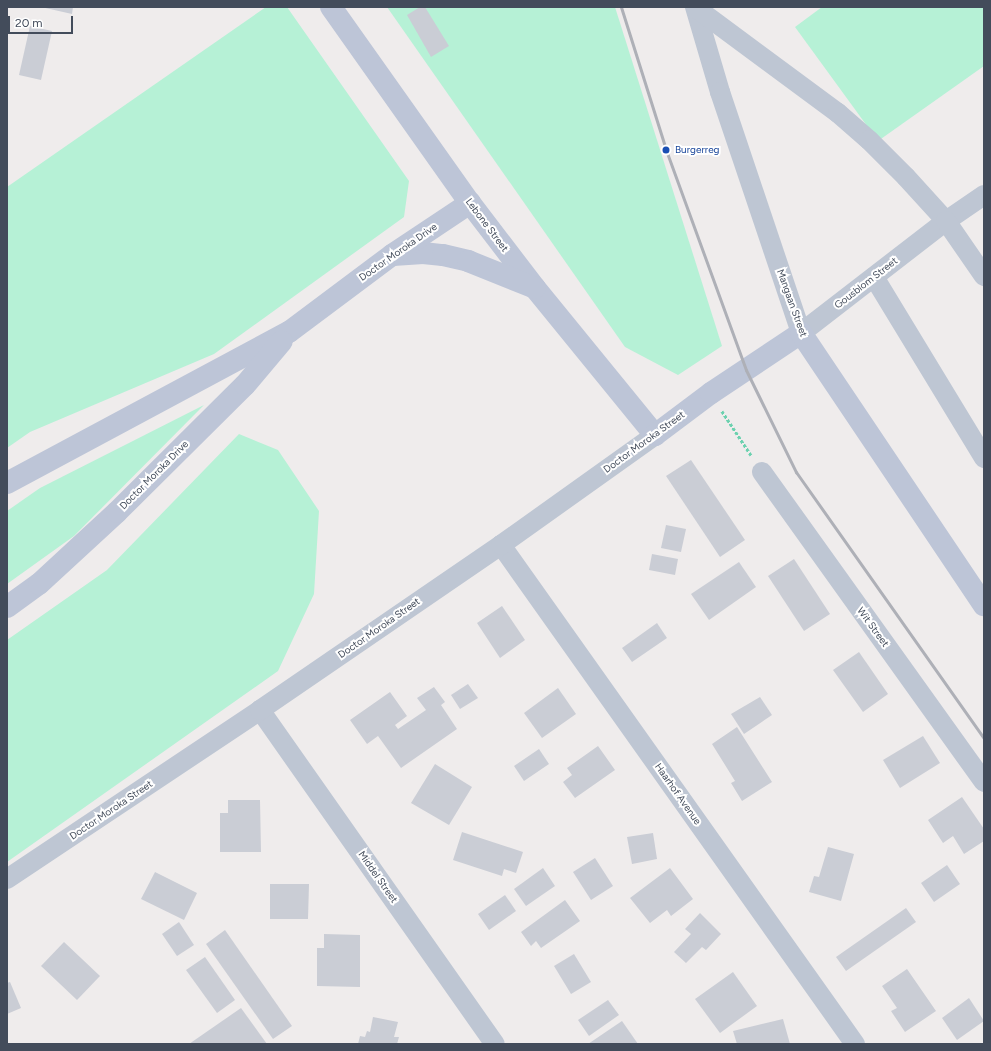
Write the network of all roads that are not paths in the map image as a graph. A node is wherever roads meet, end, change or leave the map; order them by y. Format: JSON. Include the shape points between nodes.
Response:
{"nodes":[{"id":1,"x":331,"y":7,"type":"edge"},
{"id":2,"x":696,"y":8,"type":"edge"},
{"id":3,"x":984,"y":195,"type":"edge"},
{"id":4,"x":470,"y":203,"type":"junction"},
{"id":5,"x":946,"y":221,"type":"junction"},
{"id":6,"x":392,"y":255,"type":"junction"},
{"id":7,"x":984,"y":276,"type":"edge"},
{"id":8,"x":874,"y":277,"type":"junction"},
{"id":9,"x":536,"y":288,"type":"junction"},
{"id":10,"x":289,"y":332,"type":"junction"},
{"id":11,"x":801,"y":333,"type":"junction"},
{"id":12,"x":746,"y":370,"type":"joint"},
{"id":13,"x":655,"y":435,"type":"junction"},
{"id":14,"x":984,"y":458,"type":"edge"},
{"id":15,"x":762,"y":472,"type":"road end"},
{"id":16,"x":7,"y":483,"type":"edge"},
{"id":17,"x":501,"y":544,"type":"junction"},
{"id":18,"x":984,"y":605,"type":"edge"},
{"id":19,"x":7,"y":607,"type":"edge"},
{"id":20,"x":260,"y":710,"type":"junction"},
{"id":21,"x":984,"y":782,"type":"edge"},
{"id":22,"x":7,"y":879,"type":"edge"},
{"id":23,"x":495,"y":1044,"type":"edge"},
{"id":24,"x":855,"y":1044,"type":"edge"}],
"edges":[{"from":1,"to":4,"type":"street","name":"Lebone Street"},
{"from":2,"to":5,"type":"street","via":[[838,113],[906,177]]},
{"from":2,"to":11,"type":"street","name":"Mangaan Street","via":[[720,92]]},
{"from":3,"to":5,"type":"street","name":"Gousblom Street"},
{"from":4,"to":6,"type":"street","name":"Doctor Moroka Drive"},
{"from":4,"to":9,"type":"street","name":"Lebone Street"},
{"from":5,"to":7,"type":"street"},
{"from":5,"to":8,"type":"street","name":"Gousblom Street"},
{"from":6,"to":9,"type":"street","via":[[443,255],[468,261]]},
{"from":6,"to":10,"type":"street","name":"Doctor Moroka Drive"},
{"from":8,"to":11,"type":"street","name":"Gousblom Street"},
{"from":8,"to":14,"type":"street"},
{"from":9,"to":13,"type":"street","name":"Lebone Street"},
{"from":10,"to":16,"type":"street","name":"Doctor Moroka Drive"},
{"from":10,"to":19,"type":"street","name":"Doctor Moroka Drive","via":[[245,385],[117,512],[40,584]]},
{"from":11,"to":12,"type":"street","name":"Gousblom Street"},
{"from":11,"to":18,"type":"street","name":"Mangaan Street"},
{"from":12,"to":13,"type":"street","name":"Doctor Moroka Street"},
{"from":13,"to":17,"type":"street","name":"Doctor Moroka Street"},
{"from":15,"to":21,"type":"street","name":"Wit Street"},
{"from":17,"to":20,"type":"street","name":"Doctor Moroka Street"},
{"from":17,"to":24,"type":"street","name":"Haarhof Avenue"},
{"from":20,"to":22,"type":"street","name":"Doctor Moroka Street"},
{"from":20,"to":23,"type":"street","name":"Middel Street"}]}
